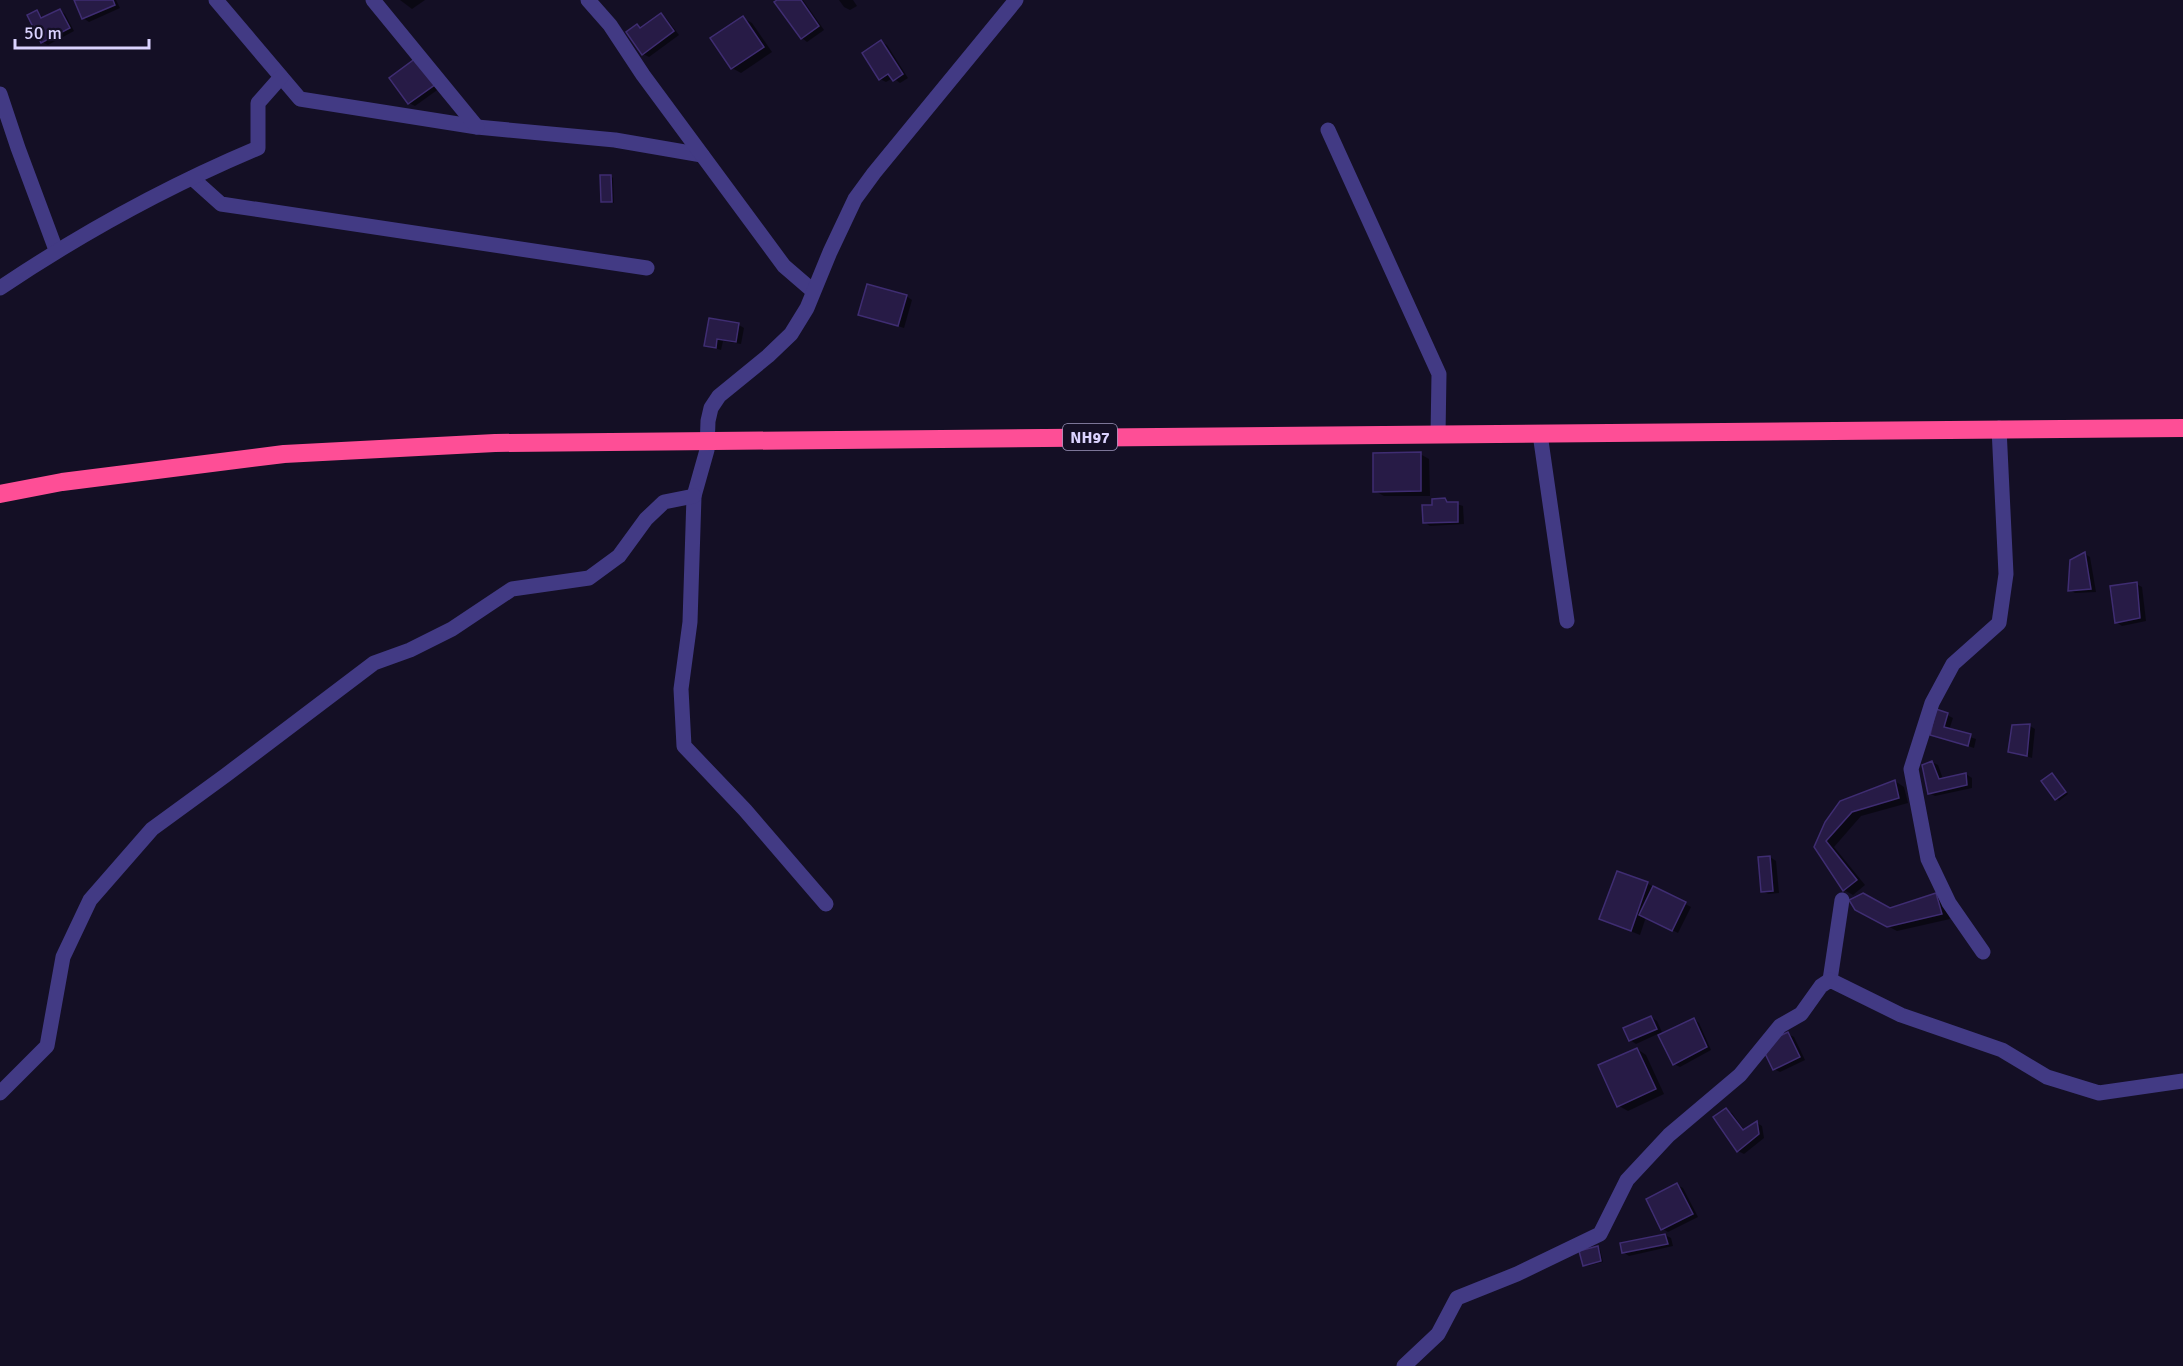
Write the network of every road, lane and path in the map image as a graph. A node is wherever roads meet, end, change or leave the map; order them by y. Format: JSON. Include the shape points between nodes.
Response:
{"nodes":[{"id":1,"x":216,"y":0,"type":"edge"},
{"id":2,"x":373,"y":0,"type":"edge"},
{"id":3,"x":588,"y":0,"type":"edge"},
{"id":4,"x":1016,"y":0,"type":"edge"},
{"id":5,"x":281,"y":77,"type":"junction"},
{"id":6,"x":0,"y":94,"type":"edge"},
{"id":7,"x":477,"y":127,"type":"junction"},
{"id":8,"x":1328,"y":130,"type":"dead end"},
{"id":9,"x":702,"y":154,"type":"junction"},
{"id":10,"x":192,"y":178,"type":"junction"},
{"id":11,"x":56,"y":250,"type":"junction"},
{"id":12,"x":647,"y":268,"type":"dead end"},
{"id":13,"x":0,"y":288,"type":"edge"},
{"id":14,"x":813,"y":291,"type":"junction"},
{"id":15,"x":1999,"y":428,"type":"junction"},
{"id":16,"x":2183,"y":428,"type":"edge"},
{"id":17,"x":1540,"y":434,"type":"junction"},
{"id":18,"x":1438,"y":435,"type":"junction"},
{"id":19,"x":707,"y":445,"type":"junction"},
{"id":20,"x":0,"y":494,"type":"edge"},
{"id":21,"x":694,"y":496,"type":"junction"},
{"id":22,"x":1567,"y":621,"type":"dead end"},
{"id":23,"x":1842,"y":900,"type":"dead end"},
{"id":24,"x":826,"y":904,"type":"dead end"},
{"id":25,"x":1983,"y":952,"type":"dead end"},
{"id":26,"x":1830,"y":980,"type":"junction"},
{"id":27,"x":2183,"y":1081,"type":"edge"},
{"id":28,"x":0,"y":1093,"type":"edge"},
{"id":29,"x":1404,"y":1366,"type":"edge"}],
"edges":[{"from":1,"to":5,"type":"street"},
{"from":2,"to":7,"type":"street"},
{"from":3,"to":9,"type":"street"},
{"from":4,"to":14,"type":"street","via":[[855,199]]},
{"from":5,"to":7,"type":"street","via":[[300,99]]},
{"from":5,"to":10,"type":"street","via":[[258,103],[258,148]]},
{"from":6,"to":11,"type":"street"},
{"from":7,"to":9,"type":"street","via":[[615,140]]},
{"from":8,"to":18,"type":"street","via":[[1439,374]]},
{"from":9,"to":14,"type":"street","via":[[784,266]]},
{"from":10,"to":11,"type":"street"},
{"from":10,"to":12,"type":"street","via":[[221,204]]},
{"from":11,"to":13,"type":"street"},
{"from":14,"to":19,"type":"street","via":[[791,334],[718,396],[708,421]]},
{"from":15,"to":16,"type":"highway","number":"NH97"},
{"from":15,"to":17,"type":"highway","number":"NH97"},
{"from":15,"to":25,"type":"street","via":[[2006,574],[2000,623],[1953,664],[1932,703],[1911,769],[1928,859],[1949,903]]},
{"from":17,"to":18,"type":"highway","number":"NH97"},
{"from":17,"to":22,"type":"street"},
{"from":18,"to":19,"type":"highway","number":"NH97"},
{"from":19,"to":20,"type":"highway","number":"NH97","via":[[495,443],[284,454]]},
{"from":19,"to":21,"type":"street"},
{"from":21,"to":24,"type":"street","via":[[690,622],[681,689],[684,746]]},
{"from":21,"to":28,"type":"street","via":[[664,502],[619,556],[589,578],[512,589],[452,629],[374,663],[152,829],[90,900],[63,957],[47,1046]]},
{"from":23,"to":26,"type":"street"},
{"from":26,"to":27,"type":"street","via":[[1900,1015],[2002,1050],[2046,1077],[2099,1093]]},
{"from":26,"to":29,"type":"street","via":[[1801,1014],[1780,1026],[1740,1075],[1669,1135],[1627,1180],[1600,1234],[1456,1298],[1437,1335]]}]}
